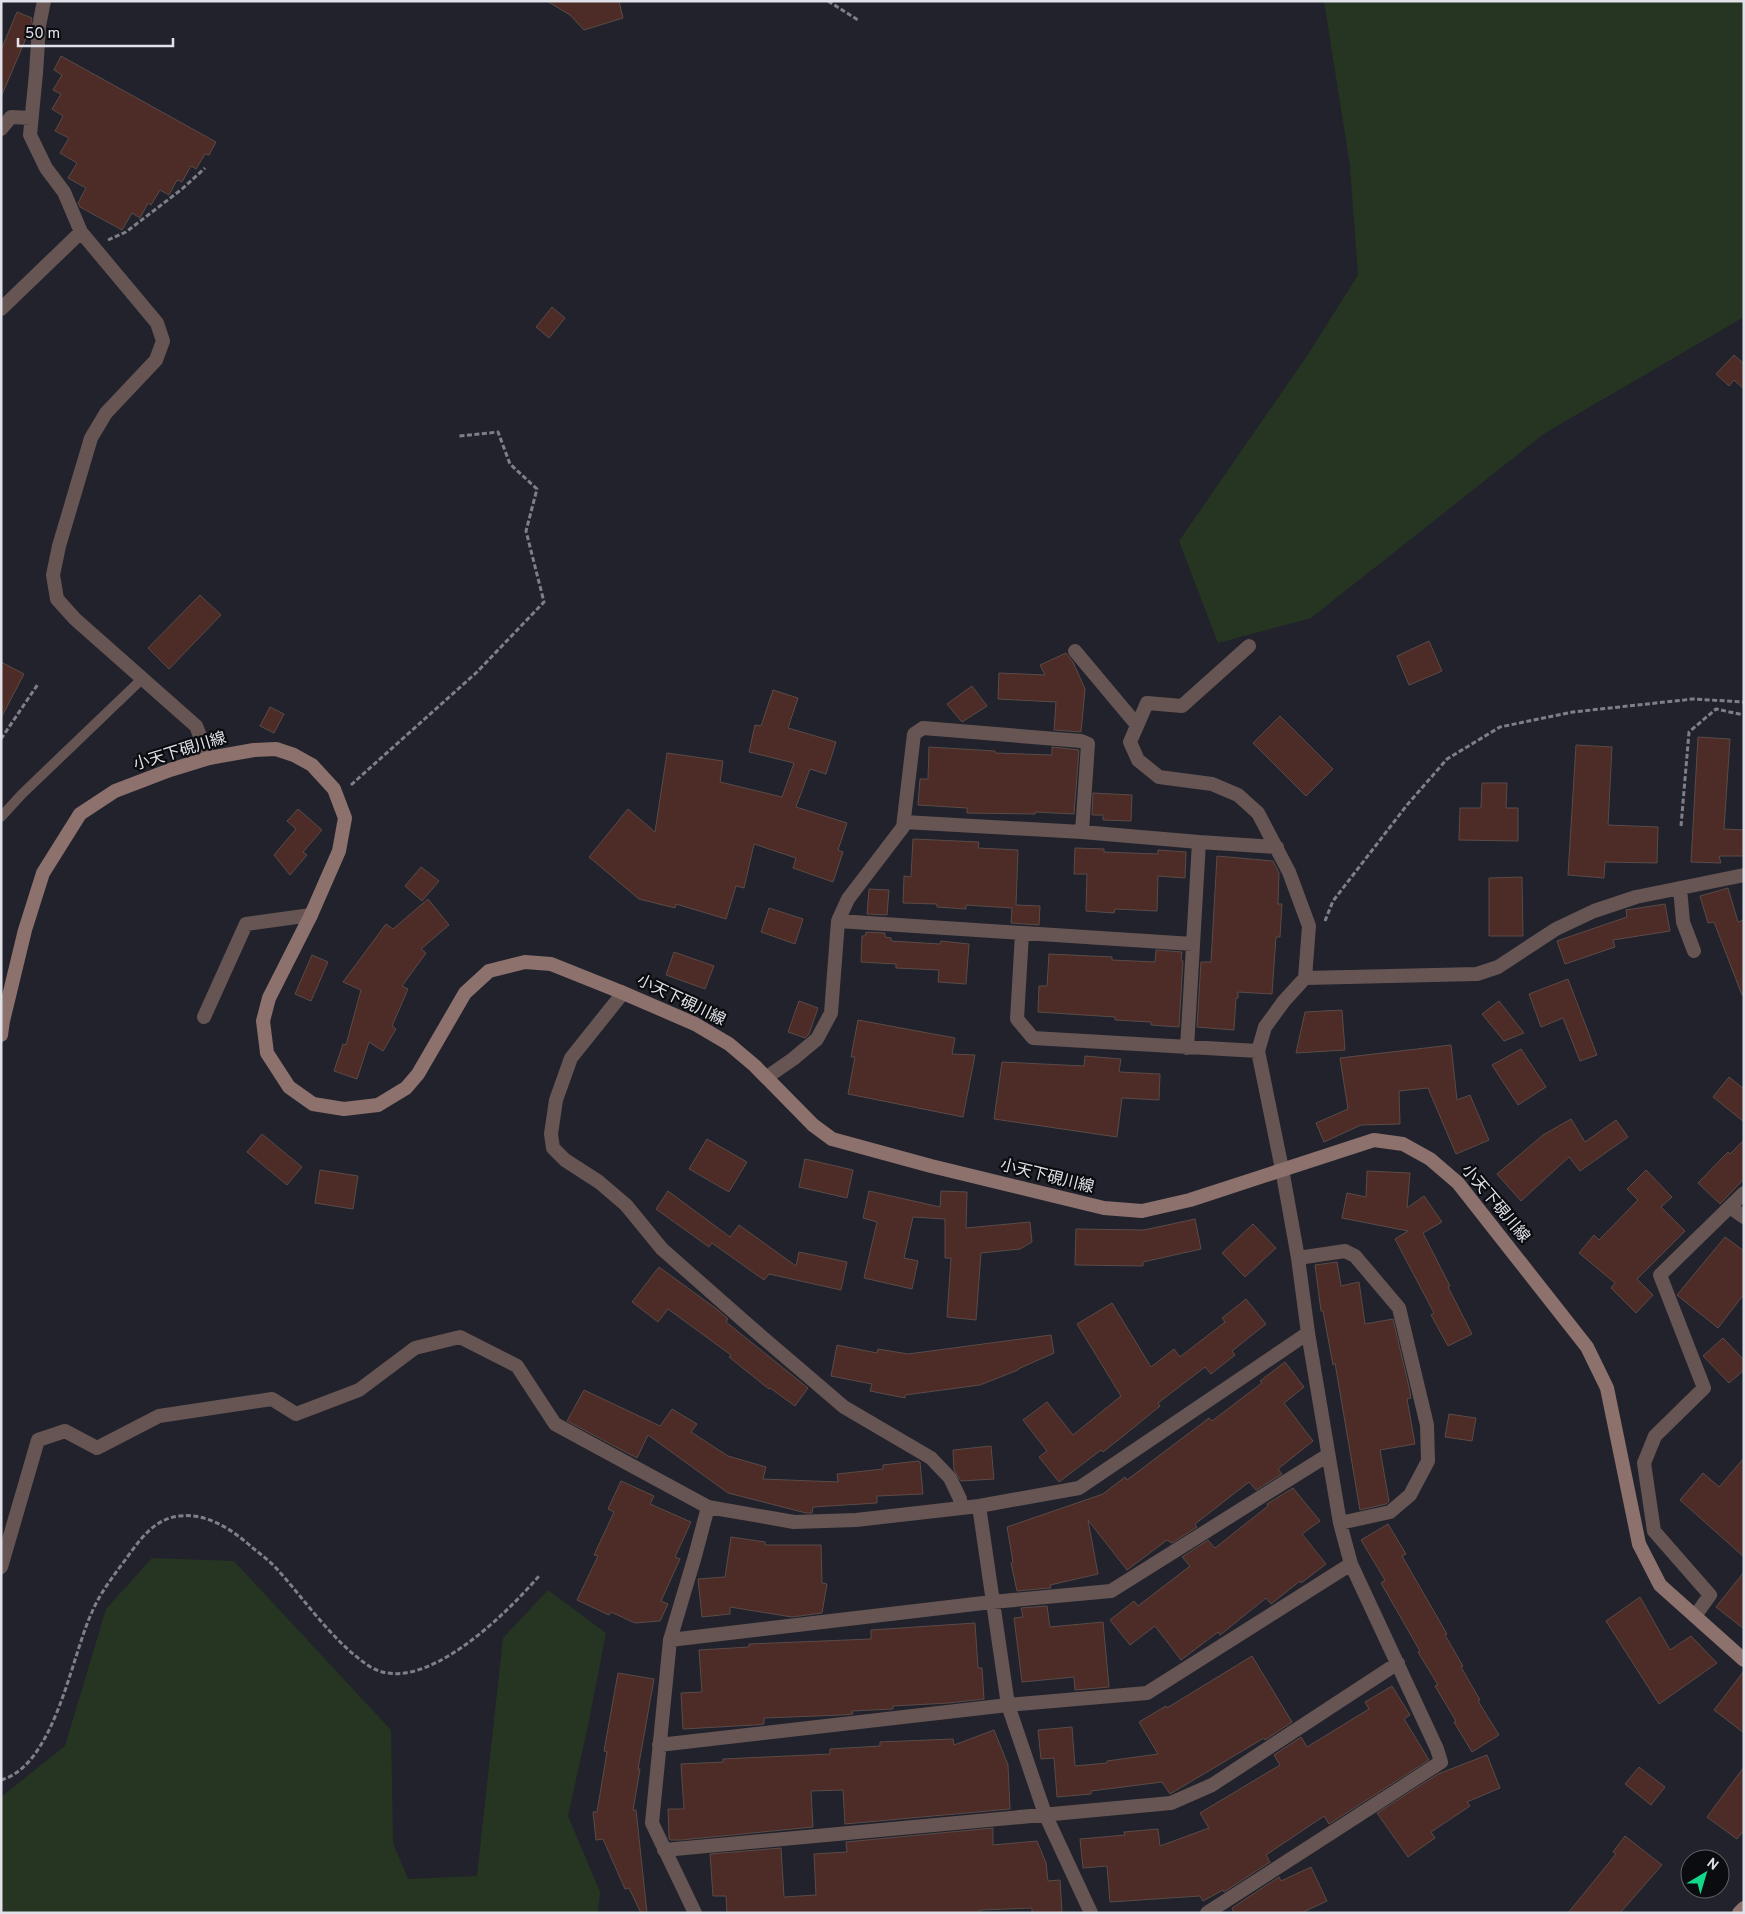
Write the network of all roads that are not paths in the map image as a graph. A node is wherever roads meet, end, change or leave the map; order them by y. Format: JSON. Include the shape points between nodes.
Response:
{"nodes":[{"id":1,"x":44,"y":1,"type":"edge"},
{"id":2,"x":31,"y":118,"type":"junction"},
{"id":3,"x":1,"y":129,"type":"edge"},
{"id":4,"x":82,"y":232,"type":"junction"},
{"id":5,"x":1,"y":309,"type":"edge"},
{"id":6,"x":1250,"y":646,"type":"dead end"},
{"id":7,"x":1075,"y":651,"type":"dead end"},
{"id":8,"x":143,"y":678,"type":"junction"},
{"id":9,"x":1137,"y":725,"type":"junction"},
{"id":10,"x":209,"y":758,"type":"junction"},
{"id":11,"x":1,"y":817,"type":"edge"},
{"id":12,"x":904,"y":822,"type":"junction"},
{"id":13,"x":1082,"y":832,"type":"junction"},
{"id":14,"x":1199,"y":842,"type":"junction"},
{"id":15,"x":1277,"y":846,"type":"junction"},
{"id":16,"x":1744,"y":874,"type":"edge"},
{"id":17,"x":1680,"y":888,"type":"junction"},
{"id":18,"x":311,"y":915,"type":"junction"},
{"id":19,"x":838,"y":921,"type":"junction"},
{"id":20,"x":1022,"y":934,"type":"junction"},
{"id":21,"x":1193,"y":944,"type":"junction"},
{"id":22,"x":1694,"y":951,"type":"dead end"},
{"id":23,"x":1305,"y":978,"type":"junction"},
{"id":24,"x":621,"y":992,"type":"junction"},
{"id":25,"x":204,"y":1017,"type":"dead end"},
{"id":26,"x":1,"y":1035,"type":"edge"},
{"id":27,"x":1187,"y":1048,"type":"junction"},
{"id":28,"x":1258,"y":1051,"type":"junction"},
{"id":29,"x":766,"y":1077,"type":"junction"},
{"id":30,"x":1282,"y":1169,"type":"junction"},
{"id":31,"x":1744,"y":1193,"type":"edge"},
{"id":32,"x":1730,"y":1207,"type":"junction"},
{"id":33,"x":1744,"y":1217,"type":"edge"},
{"id":34,"x":1298,"y":1258,"type":"junction"},
{"id":35,"x":1308,"y":1333,"type":"junction"},
{"id":36,"x":1328,"y":1455,"type":"junction"},
{"id":37,"x":979,"y":1506,"type":"junction"},
{"id":38,"x":708,"y":1507,"type":"junction"},
{"id":39,"x":960,"y":1508,"type":"junction"},
{"id":40,"x":1340,"y":1523,"type":"junction"},
{"id":41,"x":1351,"y":1564,"type":"junction"},
{"id":42,"x":1,"y":1567,"type":"edge"},
{"id":43,"x":992,"y":1602,"type":"junction"},
{"id":44,"x":1695,"y":1616,"type":"junction"},
{"id":45,"x":670,"y":1640,"type":"junction"},
{"id":46,"x":1744,"y":1660,"type":"edge"},
{"id":47,"x":1398,"y":1663,"type":"junction"},
{"id":48,"x":1008,"y":1705,"type":"junction"},
{"id":49,"x":659,"y":1745,"type":"junction"},
{"id":50,"x":1046,"y":1814,"type":"junction"},
{"id":51,"x":664,"y":1850,"type":"junction"},
{"id":52,"x":1744,"y":1908,"type":"edge"},
{"id":53,"x":695,"y":1913,"type":"edge"},
{"id":54,"x":1091,"y":1913,"type":"edge"},
{"id":55,"x":1207,"y":1913,"type":"edge"},
{"id":56,"x":1739,"y":1913,"type":"edge"}],
"edges":[{"from":1,"to":2,"type":"street"},
{"from":2,"to":3,"type":"street","via":[[11,117]]},
{"from":2,"to":4,"type":"street","via":[[30,135],[46,168],[64,192]]},
{"from":4,"to":5,"type":"street"},
{"from":4,"to":8,"type":"street","via":[[158,323],[163,341],[156,360],[106,413],[91,438],[53,574],[57,599],[75,619]]},
{"from":6,"to":9,"type":"street","via":[[1182,706],[1147,703]]},
{"from":7,"to":9,"type":"street"},
{"from":8,"to":10,"type":"street","via":[[196,726]]},
{"from":8,"to":11,"type":"lane"},
{"from":9,"to":15,"type":"street","via":[[1130,742],[1138,760],[1159,776],[1212,784],[1238,796],[1258,813]]},
{"from":10,"to":18,"type":"main road","name":"小天下硯川線","via":[[276,749],[312,765],[334,789],[345,818],[339,851]]},
{"from":10,"to":26,"type":"main road","name":"小天下硯川線","via":[[115,791],[80,814],[43,873],[25,930]]},
{"from":12,"to":13,"type":"street"},
{"from":12,"to":13,"type":"street","via":[[914,734],[923,728],[1088,744]]},
{"from":12,"to":19,"type":"street","via":[[848,899]]},
{"from":13,"to":14,"type":"street"},
{"from":14,"to":15,"type":"street"},
{"from":14,"to":21,"type":"street"},
{"from":15,"to":23,"type":"street","via":[[1309,926]]},
{"from":16,"to":17,"type":"street"},
{"from":17,"to":22,"type":"street","via":[[1683,922]]},
{"from":17,"to":23,"type":"street","via":[[1636,897],[1594,911],[1556,929],[1498,967],[1477,974]]},
{"from":18,"to":24,"type":"main road","name":"小天下硯川線","via":[[269,998],[263,1021],[267,1053],[288,1087],[312,1104],[344,1109],[378,1105],[406,1088],[418,1074],[465,993],[489,971],[525,962],[551,964]]},
{"from":18,"to":25,"type":"street","via":[[246,924]]},
{"from":19,"to":20,"type":"street"},
{"from":19,"to":29,"type":"street","via":[[831,1013],[817,1040]]},
{"from":20,"to":21,"type":"street"},
{"from":20,"to":27,"type":"street","via":[[1017,1019],[1034,1038]]},
{"from":21,"to":27,"type":"street"},
{"from":23,"to":28,"type":"street","via":[[1265,1027]]},
{"from":24,"to":29,"type":"main road","name":"小天下硯川線","via":[[695,1024],[729,1044]]},
{"from":24,"to":39,"type":"street","via":[[620,998],[571,1058],[556,1100],[551,1134],[553,1148],[619,1199],[662,1249],[844,1407],[931,1458],[950,1478],[960,1499]]},
{"from":27,"to":28,"type":"street"},
{"from":28,"to":30,"type":"street"},
{"from":29,"to":30,"type":"main road","name":"小天下硯川線","via":[[813,1125],[832,1139],[1104,1208],[1142,1211],[1190,1200]]},
{"from":30,"to":34,"type":"street"},
{"from":30,"to":44,"type":"main road","name":"小天下硯川線","via":[[1374,1140],[1402,1144],[1430,1159],[1458,1183],[1587,1347],[1607,1388],[1639,1544],[1660,1585]]},
{"from":31,"to":32,"type":"street"},
{"from":32,"to":33,"type":"street"},
{"from":32,"to":44,"type":"street","via":[[1660,1275],[1704,1388],[1655,1436],[1644,1463],[1654,1531],[1710,1595]]},
{"from":34,"to":35,"type":"street"},
{"from":34,"to":40,"type":"street","via":[[1345,1251],[1355,1256],[1399,1308],[1427,1425],[1428,1461],[1410,1495],[1390,1512]]},
{"from":35,"to":36,"type":"street"},
{"from":35,"to":37,"type":"street","via":[[1079,1488]]},
{"from":36,"to":40,"type":"street"},
{"from":36,"to":43,"type":"street","via":[[1111,1591]]},
{"from":37,"to":39,"type":"street"},
{"from":37,"to":43,"type":"street"},
{"from":38,"to":39,"type":"street","via":[[794,1522],[856,1520]]},
{"from":38,"to":42,"type":"street","via":[[555,1424],[517,1366],[460,1337],[415,1348],[359,1390],[296,1414],[272,1399],[159,1416],[97,1448],[65,1431],[38,1440]]},
{"from":38,"to":45,"type":"street"},
{"from":40,"to":41,"type":"street"},
{"from":41,"to":47,"type":"street"},
{"from":41,"to":48,"type":"street","via":[[1147,1693]]},
{"from":43,"to":45,"type":"street"},
{"from":43,"to":48,"type":"street"},
{"from":44,"to":46,"type":"main road","name":"小天下硯川線"},
{"from":45,"to":49,"type":"street"},
{"from":47,"to":50,"type":"street","via":[[1212,1785],[1171,1803]]},
{"from":47,"to":55,"type":"street","via":[[1441,1762]]},
{"from":48,"to":49,"type":"street"},
{"from":48,"to":50,"type":"street"},
{"from":49,"to":51,"type":"street","via":[[652,1823]]},
{"from":50,"to":51,"type":"street"},
{"from":50,"to":54,"type":"street"},
{"from":51,"to":53,"type":"street"},
{"from":52,"to":56,"type":"main road"}]}
